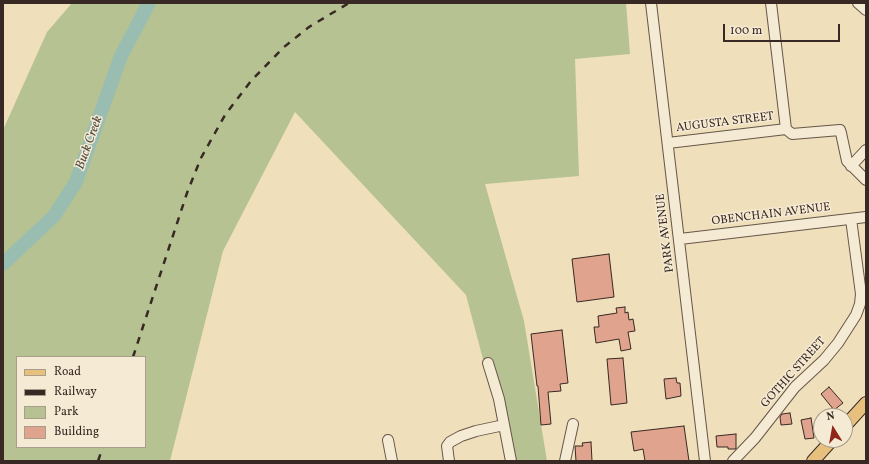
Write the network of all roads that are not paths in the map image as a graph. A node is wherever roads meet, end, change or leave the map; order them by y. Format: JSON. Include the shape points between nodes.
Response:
{"nodes":[{"id":1,"x":651,"y":3,"type":"edge"},
{"id":2,"x":771,"y":3,"type":"edge"},
{"id":3,"x":858,"y":3,"type":"edge"},
{"id":4,"x":866,"y":10,"type":"edge"},
{"id":5,"x":786,"y":129,"type":"junction"},
{"id":6,"x":668,"y":143,"type":"junction"},
{"id":7,"x":866,"y":150,"type":"edge"},
{"id":8,"x":851,"y":166,"type":"junction"},
{"id":9,"x":866,"y":180,"type":"edge"},
{"id":10,"x":866,"y":217,"type":"edge"},
{"id":11,"x":851,"y":219,"type":"junction"},
{"id":12,"x":680,"y":240,"type":"junction"},
{"id":13,"x":866,"y":277,"type":"edge"},
{"id":14,"x":861,"y":294,"type":"junction"},
{"id":15,"x":488,"y":363,"type":"dead end"},
{"id":16,"x":866,"y":403,"type":"edge"},
{"id":17,"x":853,"y":417,"type":"edge"},
{"id":18,"x":573,"y":424,"type":"dead end"},
{"id":19,"x":504,"y":425,"type":"junction"},
{"id":20,"x":388,"y":440,"type":"dead end"},
{"id":21,"x":825,"y":448,"type":"edge"},
{"id":22,"x":392,"y":461,"type":"edge"},
{"id":23,"x":450,"y":461,"type":"edge"},
{"id":24,"x":511,"y":461,"type":"edge"},
{"id":25,"x":565,"y":461,"type":"edge"},
{"id":26,"x":705,"y":461,"type":"edge"},
{"id":27,"x":734,"y":461,"type":"edge"},
{"id":28,"x":813,"y":461,"type":"edge"}],
"edges":[{"from":1,"to":6,"type":"street","name":"PARK AVENUE"},
{"from":2,"to":5,"type":"street"},
{"from":3,"to":4,"type":"street"},
{"from":5,"to":6,"type":"street","name":"AUGUSTA STREET"},
{"from":5,"to":8,"type":"street","name":"AUGUSTA STREET","via":[[792,134],[840,130],[846,157]]},
{"from":6,"to":12,"type":"street","name":"PARK AVENUE"},
{"from":7,"to":8,"type":"street"},
{"from":8,"to":9,"type":"street"},
{"from":10,"to":11,"type":"street","name":"OBENCHAIN AVENUE"},
{"from":11,"to":12,"type":"street","name":"OBENCHAIN AVENUE"},
{"from":11,"to":14,"type":"street","name":"GOTHIC STREET"},
{"from":12,"to":26,"type":"street","name":"PARK AVENUE"},
{"from":13,"to":14,"type":"street","name":"GOTHIC STREET"},
{"from":14,"to":27,"type":"street","name":"GOTHIC STREET","via":[[856,315],[838,343],[795,387]]},
{"from":15,"to":19,"type":"street"},
{"from":16,"to":17,"type":"main road"},
{"from":18,"to":25,"type":"street"},
{"from":19,"to":23,"type":"street","via":[[476,431],[450,442],[447,446]]},
{"from":19,"to":24,"type":"street"},
{"from":20,"to":22,"type":"street"},
{"from":21,"to":28,"type":"main road"}]}
